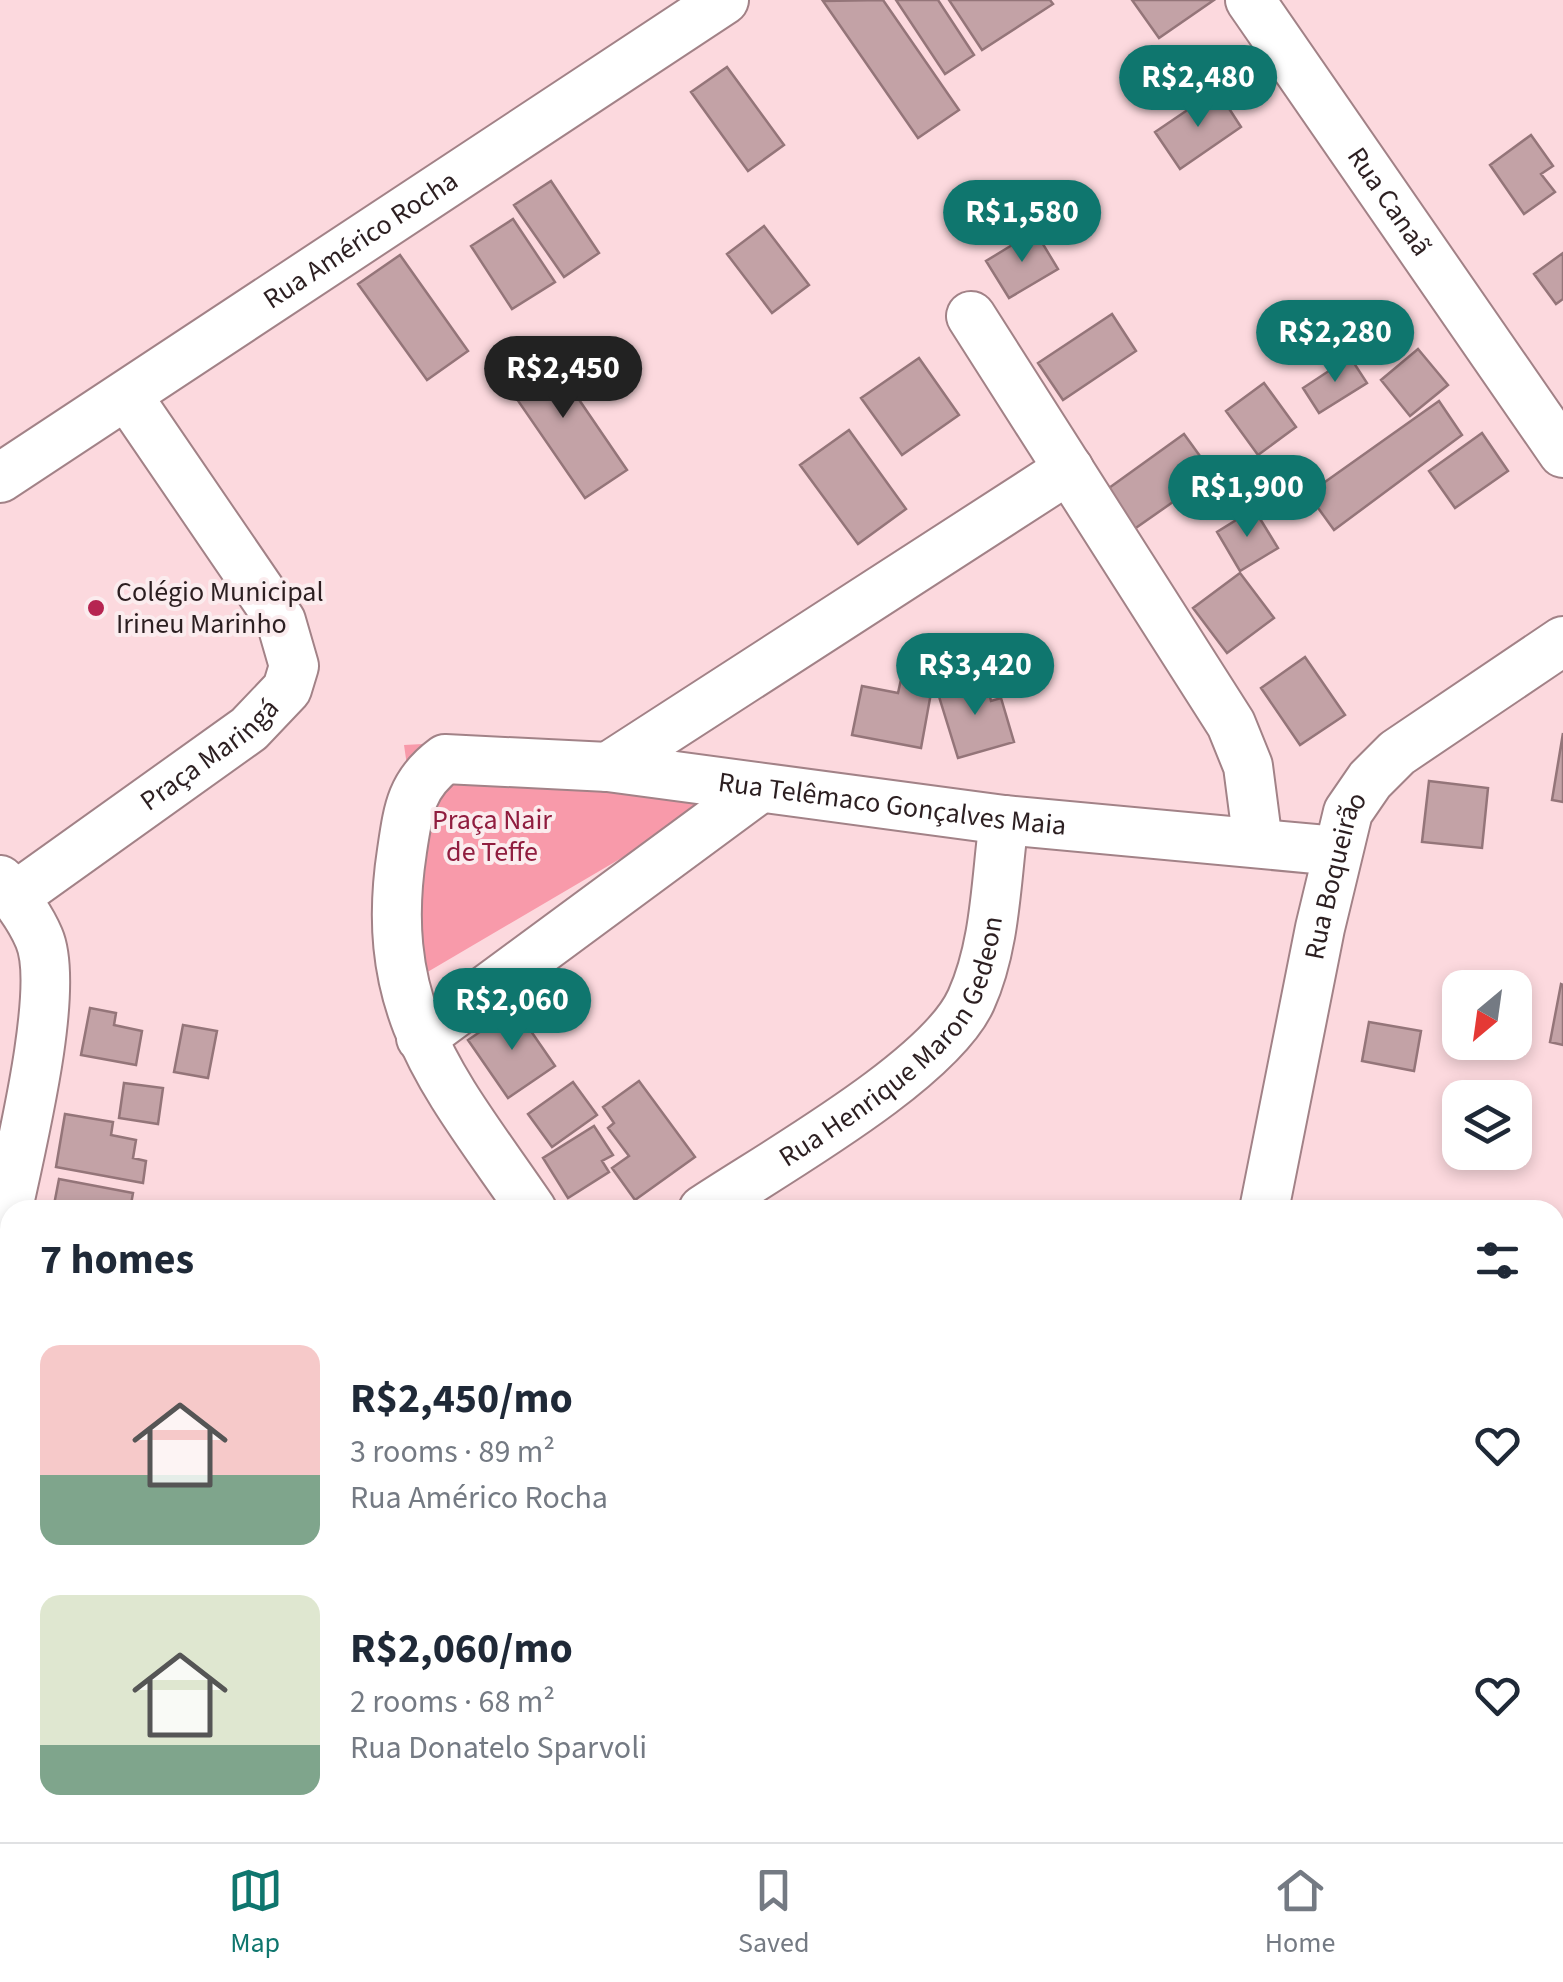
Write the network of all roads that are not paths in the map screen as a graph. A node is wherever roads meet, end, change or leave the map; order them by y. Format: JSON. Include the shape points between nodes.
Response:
{"nodes":[{"id":1,"x":724,"y":0,"type":"edge"},
{"id":2,"x":1250,"y":0,"type":"edge"},
{"id":3,"x":971,"y":316,"type":"dead end"},
{"id":4,"x":128,"y":397,"type":"junction"},
{"id":5,"x":1563,"y":453,"type":"edge"},
{"id":6,"x":1069,"y":469,"type":"junction"},
{"id":7,"x":0,"y":478,"type":"edge"},
{"id":8,"x":1563,"y":641,"type":"edge"},
{"id":9,"x":608,"y":767,"type":"junction"},
{"id":10,"x":760,"y":788,"type":"junction"},
{"id":11,"x":1004,"y":820,"type":"junction"},
{"id":12,"x":1258,"y":844,"type":"junction"},
{"id":13,"x":1337,"y":850,"type":"junction"},
{"id":14,"x":7,"y":889,"type":"edge"},
{"id":15,"x":421,"y":1038,"type":"junction"},
{"id":16,"x":9,"y":1200,"type":"edge"},
{"id":17,"x":526,"y":1200,"type":"edge"},
{"id":18,"x":718,"y":1200,"type":"edge"},
{"id":19,"x":1266,"y":1200,"type":"edge"}],
"edges":[{"from":1,"to":4,"type":"street","name":"Rua Américo Rocha"},
{"from":2,"to":5,"type":"street","name":"Rua Canaã"},
{"from":3,"to":6,"type":"street"},
{"from":4,"to":7,"type":"street","name":"Rua Américo Rocha"},
{"from":4,"to":14,"type":"street","name":"Praça Maringá","via":[[282,621],[294,666],[287,689],[250,729]]},
{"from":6,"to":9,"type":"street"},
{"from":6,"to":12,"type":"street","via":[[1231,724],[1252,784]]},
{"from":8,"to":13,"type":"street","name":"Rua Boqueirão","via":[[1397,753],[1348,812]]},
{"from":9,"to":10,"type":"street","name":"Rua Telêmaco Gonçalves Maia"},
{"from":9,"to":15,"type":"street","name":"Rua Telêmaco Gonçalves Maia","via":[[446,759],[414,789],[399,870],[396,954]]},
{"from":10,"to":11,"type":"street","name":"Rua Telêmaco Gonçalves Maia"},
{"from":10,"to":15,"type":"street"},
{"from":11,"to":12,"type":"street","name":"Rua Telêmaco Gonçalves Maia"},
{"from":11,"to":18,"type":"street","name":"Rua Henrique Maron Gedeon","via":[[984,966],[970,1003],[946,1036],[916,1066]]},
{"from":12,"to":13,"type":"street","name":"Rua Telêmaco Gonçalves Maia"},
{"from":13,"to":19,"type":"street","name":"Rua Boqueirão"},
{"from":14,"to":16,"type":"street","via":[[41,941],[44,988]]},
{"from":15,"to":17,"type":"street"}]}
